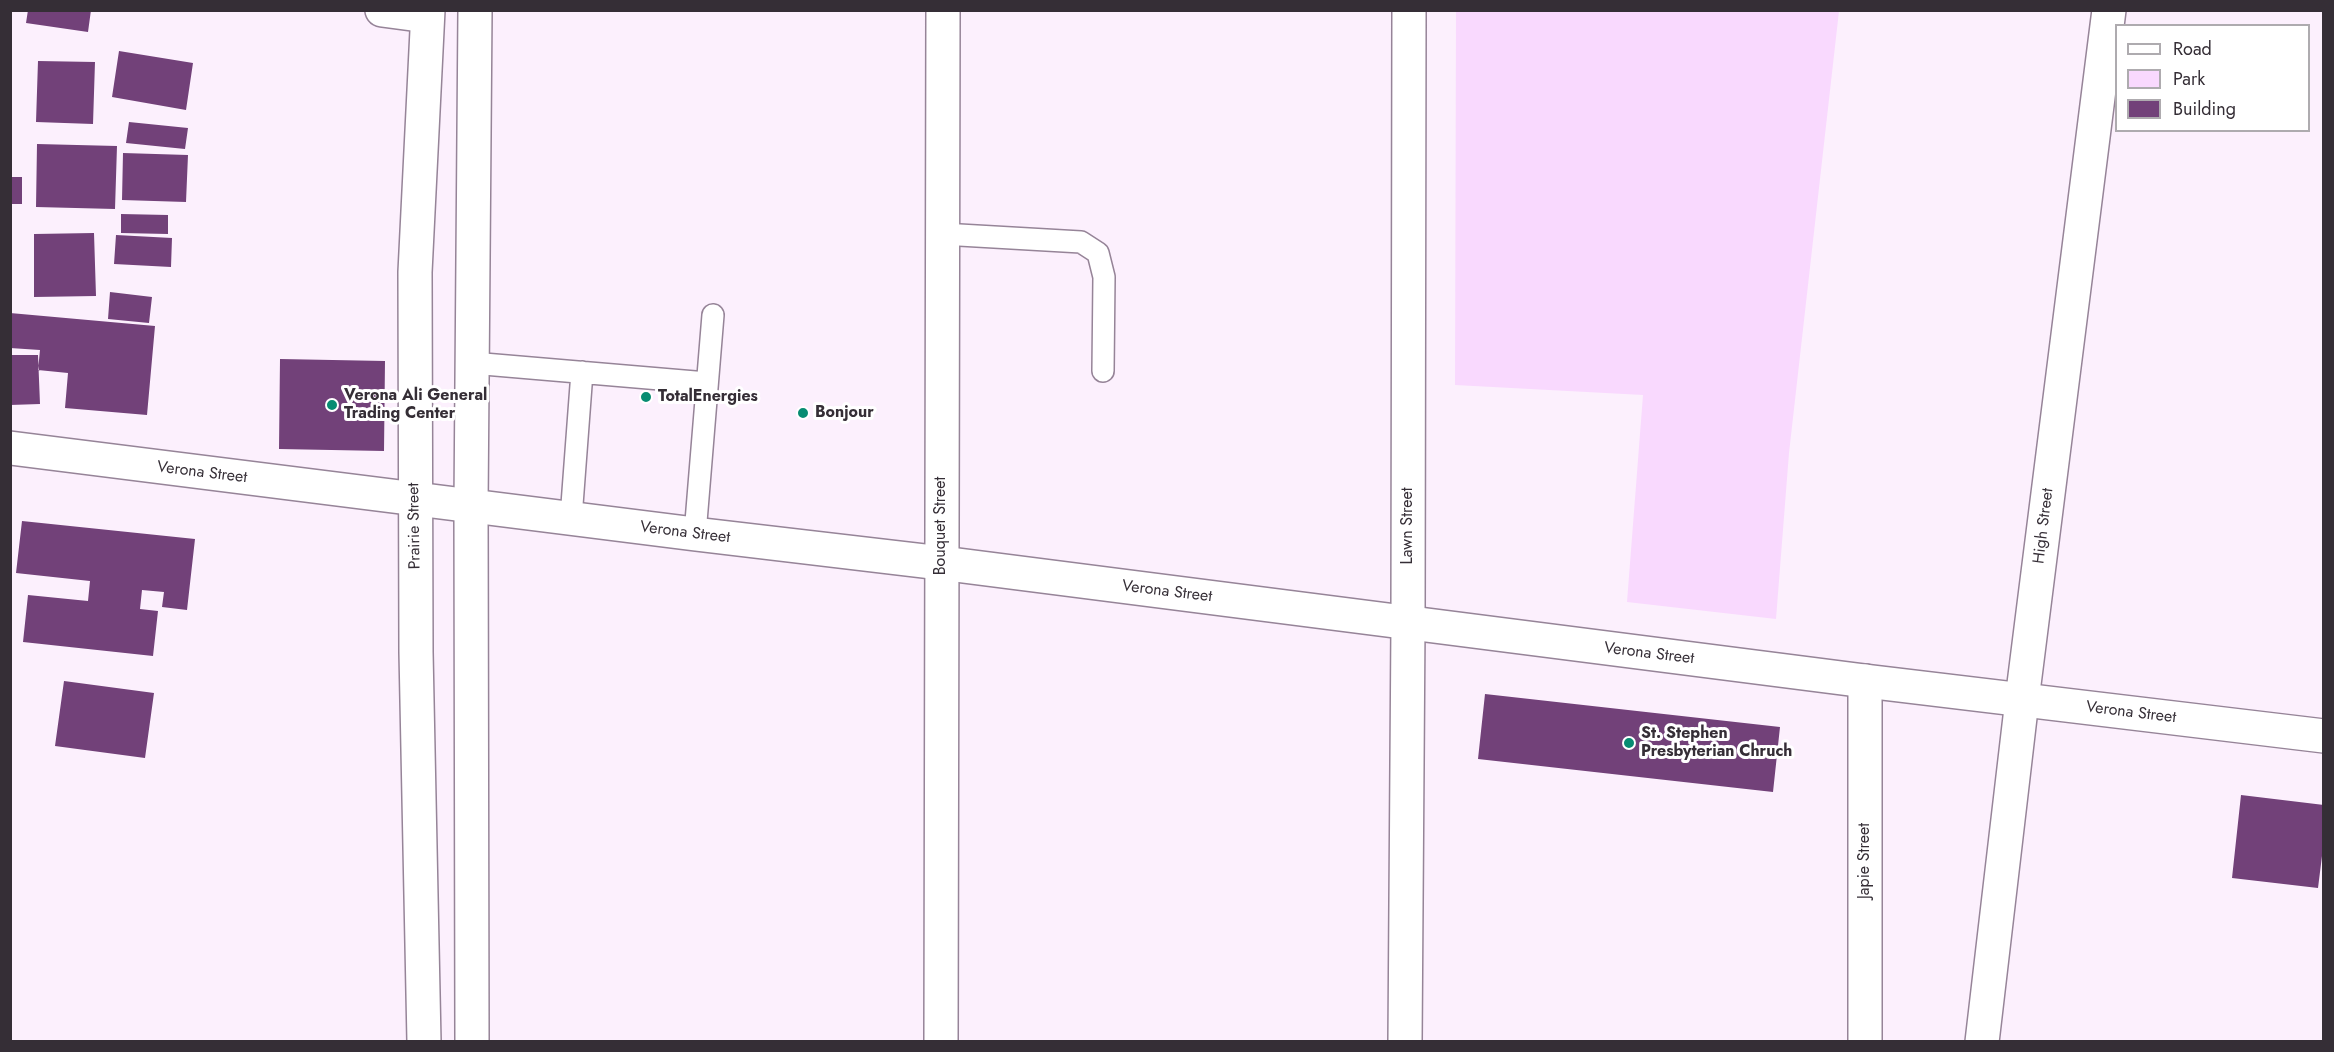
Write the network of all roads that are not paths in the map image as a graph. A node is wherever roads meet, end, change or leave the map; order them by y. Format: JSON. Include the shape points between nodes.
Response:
{"nodes":[{"id":1,"x":382,"y":10,"type":"edge"},
{"id":2,"x":475,"y":10,"type":"edge"},
{"id":3,"x":943,"y":10,"type":"edge"},
{"id":4,"x":1409,"y":10,"type":"edge"},
{"id":5,"x":2109,"y":10,"type":"edge"},
{"id":6,"x":427,"y":13,"type":"edge"},
{"id":7,"x":942,"y":234,"type":"junction"},
{"id":8,"x":713,"y":315,"type":"dead end"},
{"id":9,"x":472,"y":363,"type":"junction"},
{"id":10,"x":1103,"y":371,"type":"dead end"},
{"id":11,"x":582,"y":372,"type":"junction"},
{"id":12,"x":707,"y":383,"type":"junction"},
{"id":13,"x":10,"y":448,"type":"edge"},
{"id":14,"x":415,"y":499,"type":"junction"},
{"id":15,"x":471,"y":505,"type":"junction"},
{"id":16,"x":571,"y":518,"type":"junction"},
{"id":17,"x":695,"y":534,"type":"junction"},
{"id":18,"x":941,"y":563,"type":"junction"},
{"id":19,"x":1408,"y":624,"type":"junction"},
{"id":20,"x":1865,"y":681,"type":"junction"},
{"id":21,"x":2022,"y":700,"type":"junction"},
{"id":22,"x":2324,"y":736,"type":"edge"},
{"id":23,"x":423,"y":1041,"type":"edge"},
{"id":24,"x":472,"y":1041,"type":"edge"},
{"id":25,"x":941,"y":1041,"type":"edge"},
{"id":26,"x":1405,"y":1041,"type":"edge"},
{"id":27,"x":1865,"y":1041,"type":"edge"},
{"id":28,"x":1982,"y":1041,"type":"edge"}],
"edges":[{"from":1,"to":6,"type":"main road"},
{"from":2,"to":9,"type":"main road"},
{"from":3,"to":7,"type":"main road","name":"Bouquet Street"},
{"from":4,"to":19,"type":"main road","name":"Lawn Street"},
{"from":5,"to":21,"type":"main road","name":"High Street"},
{"from":6,"to":14,"type":"main road","name":"Prairie Street","via":[[415,273]]},
{"from":7,"to":10,"type":"lane","via":[[1081,242],[1098,253],[1104,277]]},
{"from":7,"to":18,"type":"main road","name":"Bouquet Street"},
{"from":8,"to":12,"type":"lane"},
{"from":9,"to":11,"type":"lane"},
{"from":9,"to":15,"type":"main road"},
{"from":11,"to":12,"type":"lane"},
{"from":11,"to":16,"type":"lane"},
{"from":12,"to":17,"type":"lane"},
{"from":13,"to":14,"type":"main road","name":"Verona Street"},
{"from":14,"to":15,"type":"main road","name":"Verona Street"},
{"from":14,"to":23,"type":"main road","name":"Prairie Street"},
{"from":15,"to":16,"type":"main road","name":"Verona Street"},
{"from":15,"to":24,"type":"main road"},
{"from":16,"to":17,"type":"main road","name":"Verona Street"},
{"from":17,"to":18,"type":"main road","name":"Verona Street"},
{"from":18,"to":19,"type":"main road","name":"Verona Street"},
{"from":18,"to":25,"type":"main road","name":"Bouquet Street"},
{"from":19,"to":20,"type":"main road","name":"Verona Street"},
{"from":19,"to":26,"type":"main road","name":"Lawn Street"},
{"from":20,"to":21,"type":"main road","name":"Verona Street"},
{"from":20,"to":27,"type":"main road","name":"Japie Street"},
{"from":21,"to":22,"type":"main road","name":"Verona Street"},
{"from":21,"to":28,"type":"main road","name":"High Street"}]}
